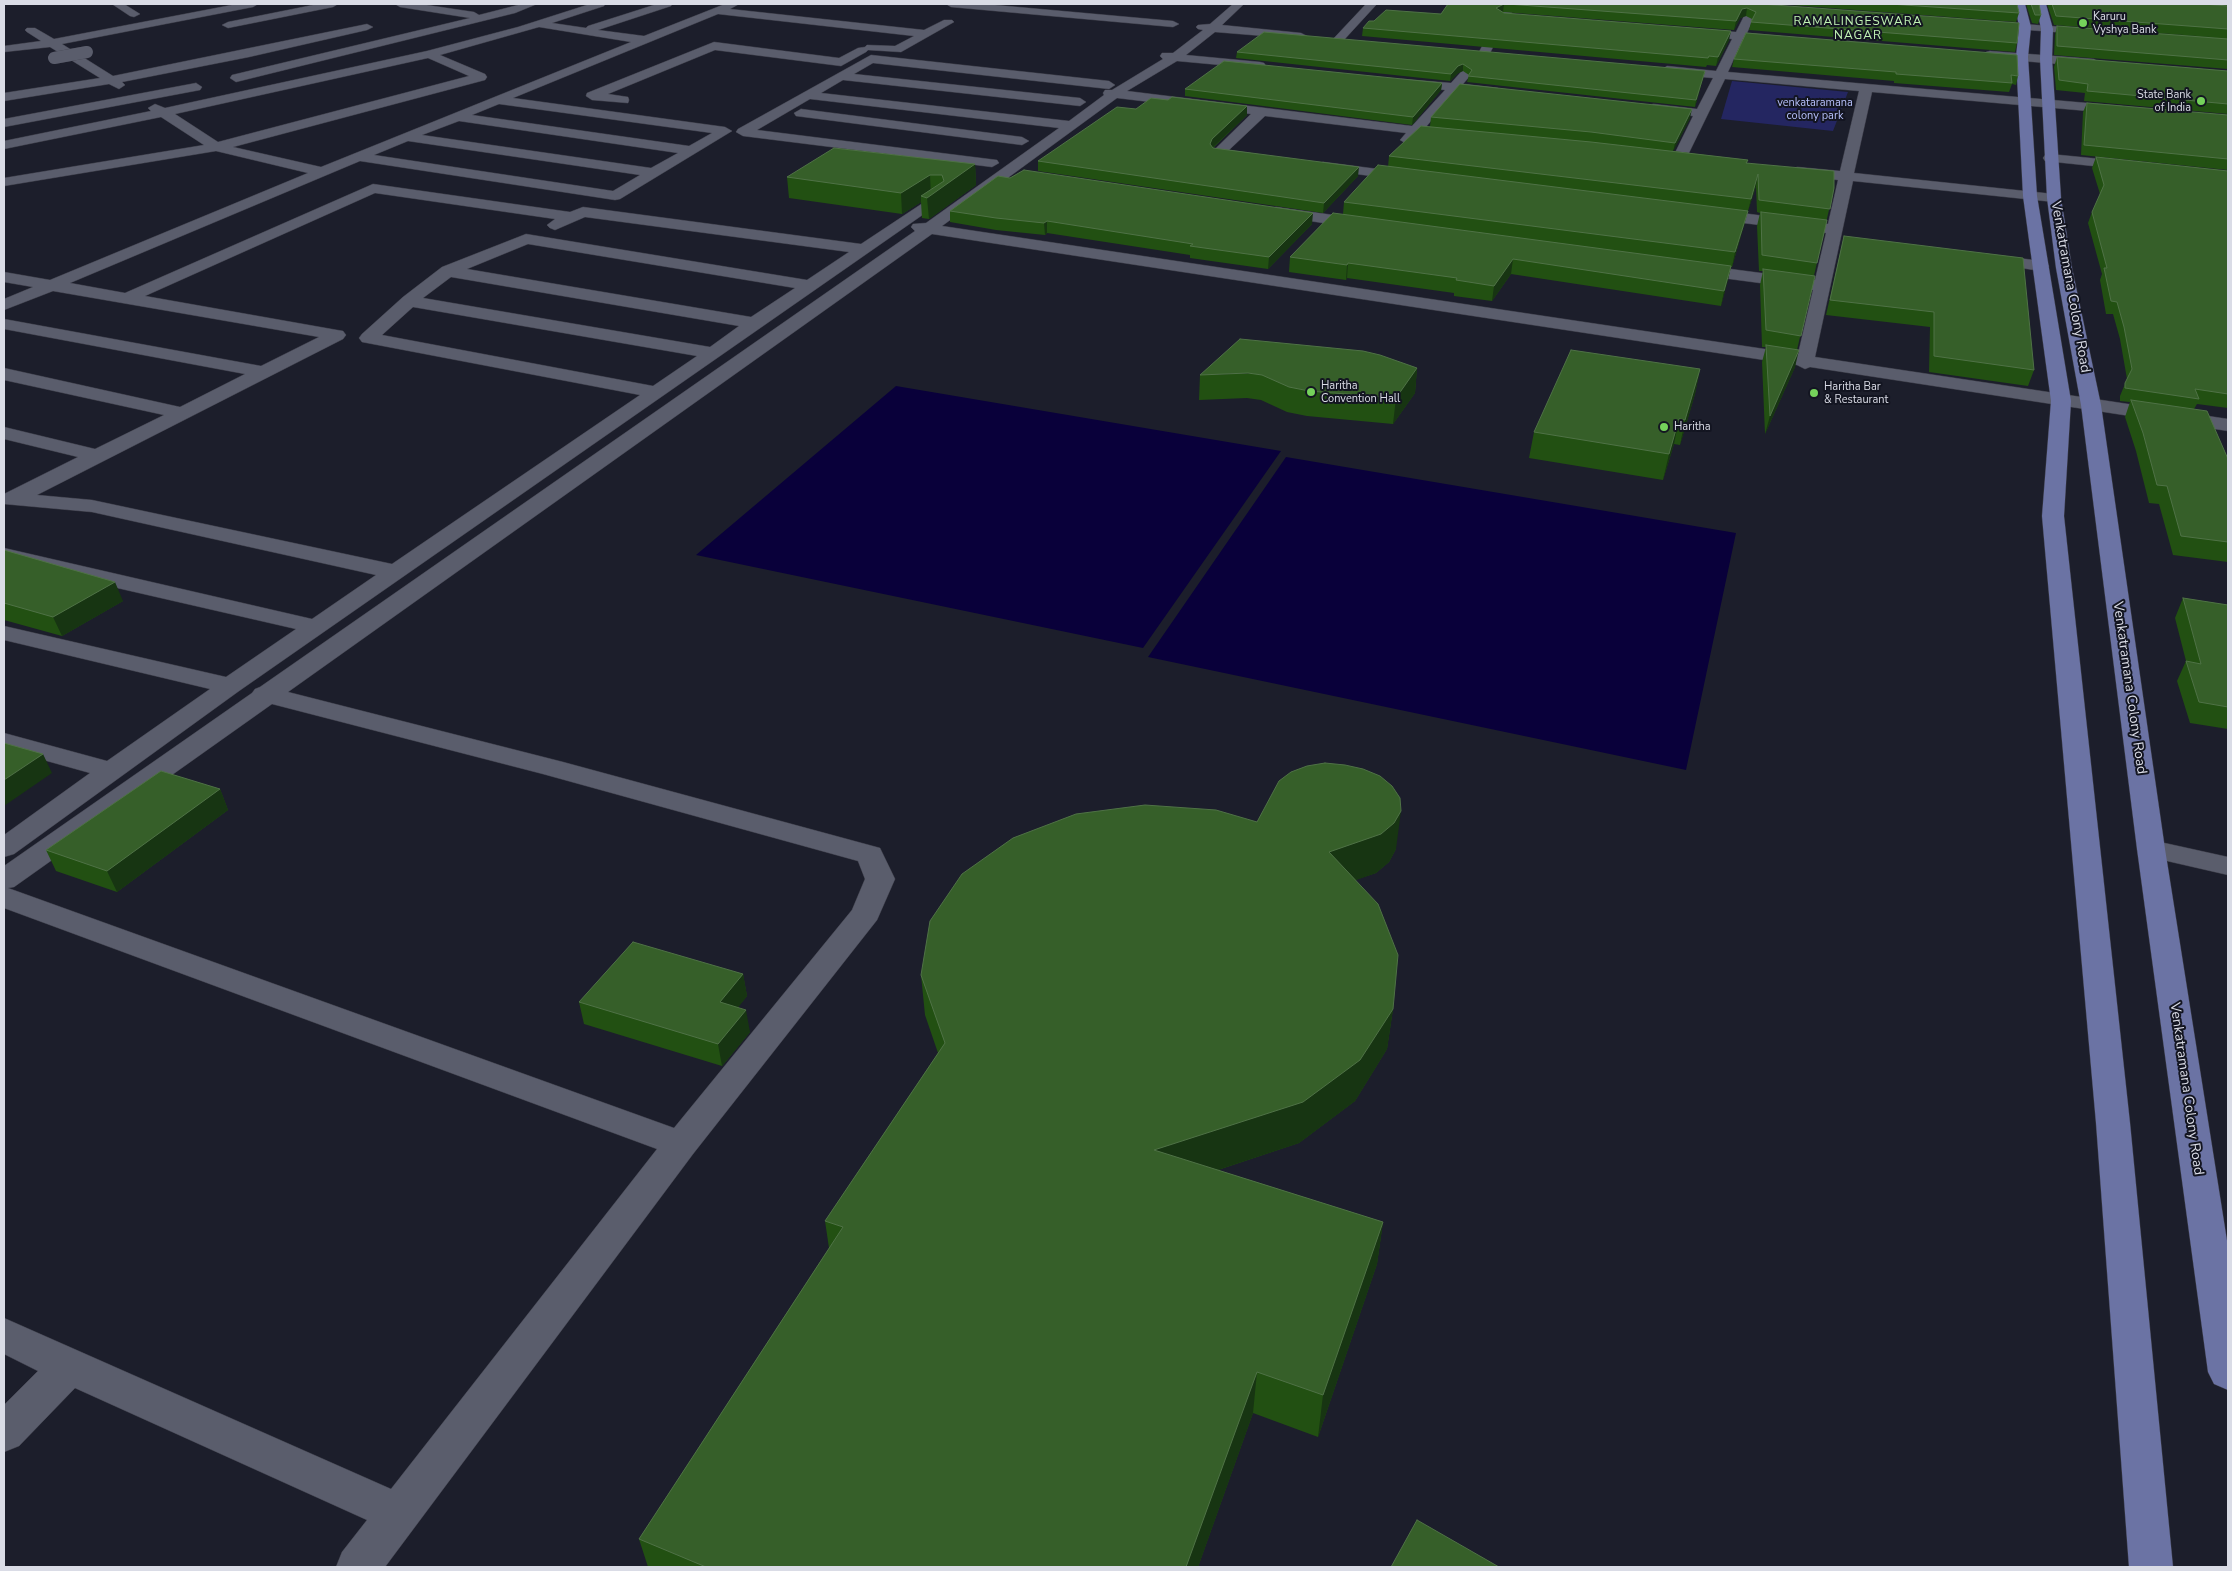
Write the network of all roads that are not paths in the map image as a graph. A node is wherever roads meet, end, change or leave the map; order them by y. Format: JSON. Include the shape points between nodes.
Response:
{"nodes":[{"id":1,"x":118,"y":4,"type":"edge"},
{"id":2,"x":253,"y":4,"type":"edge"},
{"id":3,"x":333,"y":4,"type":"edge"},
{"id":4,"x":400,"y":4,"type":"edge"},
{"id":5,"x":464,"y":4,"type":"edge"},
{"id":6,"x":532,"y":4,"type":"edge"},
{"id":7,"x":600,"y":4,"type":"edge"},
{"id":8,"x":666,"y":4,"type":"edge"},
{"id":9,"x":734,"y":4,"type":"edge"},
{"id":10,"x":951,"y":4,"type":"edge"},
{"id":11,"x":1239,"y":4,"type":"edge"},
{"id":12,"x":1372,"y":4,"type":"edge"},
{"id":13,"x":1513,"y":4,"type":"edge"},
{"id":14,"x":2042,"y":4,"type":"edge"},
{"id":15,"x":975,"y":6,"type":"junction"},
{"id":16,"x":1754,"y":6,"type":"edge"},
{"id":17,"x":443,"y":10,"type":"junction"},
{"id":18,"x":716,"y":11,"type":"junction"},
{"id":19,"x":120,"y":17,"type":"dead end"},
{"id":20,"x":487,"y":17,"type":"junction"},
{"id":21,"x":404,"y":19,"type":"dead end"},
{"id":22,"x":928,"y":20,"type":"dead end"},
{"id":23,"x":2031,"y":20,"type":"edge"},
{"id":24,"x":1208,"y":21,"type":"junction"},
{"id":25,"x":948,"y":22,"type":"junction"},
{"id":26,"x":1967,"y":23,"type":"edge"},
{"id":27,"x":537,"y":24,"type":"junction"},
{"id":28,"x":1173,"y":24,"type":"dead end"},
{"id":29,"x":375,"y":25,"type":"dead end"},
{"id":30,"x":678,"y":26,"type":"junction"},
{"id":31,"x":220,"y":27,"type":"dead end"},
{"id":32,"x":48,"y":28,"type":"dead end"},
{"id":33,"x":707,"y":30,"type":"dead end"},
{"id":34,"x":583,"y":31,"type":"junction"},
{"id":35,"x":1680,"y":31,"type":"edge"},
{"id":36,"x":2104,"y":33,"type":"edge"},
{"id":37,"x":926,"y":34,"type":"junction"},
{"id":38,"x":1739,"y":36,"type":"junction"},
{"id":39,"x":1310,"y":37,"type":"edge"},
{"id":40,"x":646,"y":40,"type":"junction"},
{"id":41,"x":1788,"y":40,"type":"edge"},
{"id":42,"x":1358,"y":41,"type":"edge"},
{"id":43,"x":52,"y":43,"type":"junction"},
{"id":44,"x":849,"y":45,"type":"dead end"},
{"id":45,"x":868,"y":47,"type":"junction"},
{"id":46,"x":4,"y":49,"type":"edge"},
{"id":47,"x":92,"y":51,"type":"dead end"},
{"id":48,"x":1465,"y":52,"type":"edge"},
{"id":49,"x":429,"y":54,"type":"junction"},
{"id":50,"x":1489,"y":54,"type":"junction"},
{"id":51,"x":1973,"y":54,"type":"edge"},
{"id":52,"x":1155,"y":55,"type":"junction"},
{"id":53,"x":1175,"y":57,"type":"junction"},
{"id":54,"x":49,"y":58,"type":"dead end"},
{"id":55,"x":2034,"y":58,"type":"junction"},
{"id":56,"x":2103,"y":64,"type":"edge"},
{"id":57,"x":1273,"y":68,"type":"edge"},
{"id":58,"x":1651,"y":68,"type":"edge"},
{"id":59,"x":1720,"y":75,"type":"junction"},
{"id":60,"x":841,"y":76,"type":"junction"},
{"id":61,"x":110,"y":79,"type":"junction"},
{"id":62,"x":224,"y":81,"type":"dead end"},
{"id":63,"x":1391,"y":81,"type":"edge"},
{"id":64,"x":205,"y":85,"type":"dead end"},
{"id":65,"x":1453,"y":87,"type":"junction"},
{"id":66,"x":1866,"y":88,"type":"junction"},
{"id":67,"x":1107,"y":90,"type":"junction"},
{"id":68,"x":1504,"y":92,"type":"edge"},
{"id":69,"x":807,"y":95,"type":"junction"},
{"id":70,"x":4,"y":97,"type":"edge"},
{"id":71,"x":138,"y":98,"type":"junction"},
{"id":72,"x":498,"y":100,"type":"junction"},
{"id":73,"x":640,"y":102,"type":"dead end"},
{"id":74,"x":1080,"y":102,"type":"junction"},
{"id":75,"x":2037,"y":103,"type":"junction"},
{"id":76,"x":1642,"y":106,"type":"edge"},
{"id":77,"x":780,"y":111,"type":"junction"},
{"id":78,"x":2134,"y":111,"type":"edge"},
{"id":79,"x":162,"y":113,"type":"junction"},
{"id":80,"x":1260,"y":113,"type":"junction"},
{"id":81,"x":1702,"y":113,"type":"junction"},
{"id":82,"x":457,"y":116,"type":"junction"},
{"id":83,"x":4,"y":123,"type":"edge"},
{"id":84,"x":1049,"y":123,"type":"junction"},
{"id":85,"x":1071,"y":125,"type":"junction"},
{"id":86,"x":1416,"y":131,"type":"junction"},
{"id":87,"x":1464,"y":136,"type":"edge"},
{"id":88,"x":406,"y":137,"type":"junction"},
{"id":89,"x":1022,"y":141,"type":"junction"},
{"id":90,"x":4,"y":145,"type":"edge"},
{"id":91,"x":216,"y":147,"type":"junction"},
{"id":92,"x":1398,"y":149,"type":"edge"},
{"id":93,"x":692,"y":151,"type":"junction"},
{"id":94,"x":1661,"y":156,"type":"edge"},
{"id":95,"x":358,"y":157,"type":"junction"},
{"id":96,"x":2050,"y":158,"type":"junction"},
{"id":97,"x":1266,"y":159,"type":"edge"},
{"id":98,"x":1385,"y":161,"type":"dead end"},
{"id":99,"x":1305,"y":164,"type":"edge"},
{"id":100,"x":999,"y":168,"type":"junction"},
{"id":101,"x":2149,"y":168,"type":"edge"},
{"id":102,"x":1788,"y":170,"type":"edge"},
{"id":103,"x":323,"y":172,"type":"junction"},
{"id":104,"x":1373,"y":172,"type":"junction"},
{"id":105,"x":653,"y":173,"type":"junction"},
{"id":106,"x":1026,"y":175,"type":"edge"},
{"id":107,"x":1846,"y":176,"type":"junction"},
{"id":108,"x":1422,"y":178,"type":"edge"},
{"id":109,"x":4,"y":182,"type":"edge"},
{"id":110,"x":1360,"y":186,"type":"edge"},
{"id":111,"x":2042,"y":197,"type":"junction"},
{"id":112,"x":1341,"y":206,"type":"dead end"},
{"id":113,"x":1260,"y":210,"type":"edge"},
{"id":114,"x":1697,"y":212,"type":"edge"},
{"id":115,"x":572,"y":218,"type":"junction"},
{"id":116,"x":1328,"y":220,"type":"junction"},
{"id":117,"x":900,"y":224,"type":"junction"},
{"id":118,"x":1378,"y":226,"type":"edge"},
{"id":119,"x":928,"y":229,"type":"junction"},
{"id":120,"x":1315,"y":233,"type":"edge"},
{"id":121,"x":1833,"y":235,"type":"junction"},
{"id":122,"x":526,"y":239,"type":"junction"},
{"id":123,"x":1852,"y":242,"type":"edge"},
{"id":124,"x":864,"y":249,"type":"junction"},
{"id":125,"x":1971,"y":257,"type":"edge"},
{"id":126,"x":1674,"y":266,"type":"edge"},
{"id":127,"x":2041,"y":266,"type":"junction"},
{"id":128,"x":1282,"y":267,"type":"dead end"},
{"id":129,"x":448,"y":271,"type":"junction"},
{"id":130,"x":4,"y":277,"type":"edge"},
{"id":131,"x":1269,"y":281,"type":"junction"},
{"id":132,"x":49,"y":285,"type":"junction"},
{"id":133,"x":809,"y":285,"type":"junction"},
{"id":134,"x":1822,"y":286,"type":"junction"},
{"id":135,"x":125,"y":299,"type":"junction"},
{"id":136,"x":409,"y":301,"type":"junction"},
{"id":137,"x":4,"y":304,"type":"edge"},
{"id":138,"x":754,"y":323,"type":"junction"},
{"id":139,"x":4,"y":324,"type":"edge"},
{"id":140,"x":712,"y":353,"type":"junction"},
{"id":141,"x":1805,"y":362,"type":"junction"},
{"id":142,"x":264,"y":372,"type":"junction"},
{"id":143,"x":4,"y":374,"type":"edge"},
{"id":144,"x":656,"y":392,"type":"junction"},
{"id":145,"x":2061,"y":401,"type":"junction"},
{"id":146,"x":2091,"y":405,"type":"junction"},
{"id":147,"x":182,"y":413,"type":"junction"},
{"id":148,"x":2228,"y":425,"type":"edge"},
{"id":149,"x":4,"y":432,"type":"edge"},
{"id":150,"x":97,"y":456,"type":"junction"},
{"id":151,"x":6,"y":500,"type":"edge"},
{"id":152,"x":4,"y":554,"type":"edge"},
{"id":153,"x":396,"y":572,"type":"junction"},
{"id":154,"x":317,"y":627,"type":"junction"},
{"id":155,"x":4,"y":633,"type":"edge"},
{"id":156,"x":230,"y":686,"type":"junction"},
{"id":157,"x":264,"y":694,"type":"junction"},
{"id":158,"x":4,"y":741,"type":"edge"},
{"id":159,"x":113,"y":771,"type":"junction"},
{"id":160,"x":4,"y":848,"type":"edge"},
{"id":161,"x":2151,"y":849,"type":"junction"},
{"id":162,"x":2228,"y":866,"type":"edge"},
{"id":163,"x":4,"y":880,"type":"edge"},
{"id":164,"x":4,"y":897,"type":"edge"},
{"id":165,"x":681,"y":1144,"type":"junction"},
{"id":166,"x":2219,"y":1248,"type":"edge"},
{"id":167,"x":4,"y":1335,"type":"edge"},
{"id":168,"x":69,"y":1367,"type":"junction"},
{"id":169,"x":2228,"y":1372,"type":"edge"},
{"id":170,"x":4,"y":1433,"type":"edge"},
{"id":171,"x":398,"y":1513,"type":"junction"},
{"id":172,"x":358,"y":1567,"type":"edge"},
{"id":173,"x":2151,"y":1567,"type":"edge"}],
"edges":[{"from":1,"to":19,"type":"street","via":[[138,13]]},
{"from":2,"to":43,"type":"street"},
{"from":3,"to":31,"type":"street"},
{"from":4,"to":17,"type":"street"},
{"from":5,"to":17,"type":"street"},
{"from":6,"to":20,"type":"street"},
{"from":7,"to":27,"type":"street"},
{"from":8,"to":34,"type":"street"},
{"from":9,"to":18,"type":"street"},
{"from":10,"to":15,"type":"street"},
{"from":11,"to":24,"type":"street"},
{"from":12,"to":42,"type":"street","via":[[1334,39]]},
{"from":13,"to":50,"type":"street"},
{"from":14,"to":23,"type":"main road"},
{"from":15,"to":25,"type":"street"},
{"from":15,"to":28,"type":"street"},
{"from":16,"to":38,"type":"street"},
{"from":17,"to":20,"type":"street"},
{"from":17,"to":21,"type":"street"},
{"from":18,"to":30,"type":"street"},
{"from":18,"to":37,"type":"street"},
{"from":20,"to":27,"type":"street"},
{"from":20,"to":62,"type":"street"},
{"from":22,"to":25,"type":"street"},
{"from":23,"to":26,"type":"street"},
{"from":23,"to":36,"type":"street"},
{"from":23,"to":55,"type":"main road"},
{"from":24,"to":39,"type":"street"},
{"from":24,"to":52,"type":"street"},
{"from":24,"to":53,"type":"street"},
{"from":25,"to":37,"type":"street"},
{"from":27,"to":34,"type":"street"},
{"from":27,"to":49,"type":"street"},
{"from":29,"to":61,"type":"street"},
{"from":30,"to":33,"type":"street"},
{"from":30,"to":40,"type":"street"},
{"from":32,"to":43,"type":"street","via":[[27,30]]},
{"from":34,"to":40,"type":"street"},
{"from":35,"to":38,"type":"street"},
{"from":37,"to":45,"type":"street","via":[[897,50]]},
{"from":38,"to":41,"type":"street"},
{"from":38,"to":59,"type":"street"},
{"from":40,"to":72,"type":"street"},
{"from":43,"to":46,"type":"street"},
{"from":43,"to":61,"type":"street"},
{"from":44,"to":45,"type":"street"},
{"from":45,"to":73,"type":"street","via":[[841,62],[714,46],[592,96]]},
{"from":47,"to":54,"type":"street","bridge":true},
{"from":48,"to":50,"type":"street"},
{"from":49,"to":79,"type":"street"},
{"from":49,"to":91,"type":"street","via":[[481,77]]},
{"from":50,"to":65,"type":"street"},
{"from":51,"to":55,"type":"street"},
{"from":52,"to":53,"type":"street"},
{"from":52,"to":67,"type":"street"},
{"from":53,"to":57,"type":"street"},
{"from":53,"to":67,"type":"street"},
{"from":55,"to":56,"type":"street"},
{"from":55,"to":75,"type":"main road"},
{"from":58,"to":59,"type":"street"},
{"from":59,"to":66,"type":"street"},
{"from":59,"to":81,"type":"street"},
{"from":60,"to":67,"type":"street","via":[[871,59]]},
{"from":60,"to":69,"type":"street"},
{"from":60,"to":74,"type":"street"},
{"from":61,"to":70,"type":"street"},
{"from":61,"to":71,"type":"street"},
{"from":63,"to":65,"type":"street"},
{"from":64,"to":71,"type":"street"},
{"from":65,"to":68,"type":"street"},
{"from":65,"to":86,"type":"street"},
{"from":66,"to":75,"type":"street"},
{"from":66,"to":107,"type":"street"},
{"from":67,"to":74,"type":"street"},
{"from":67,"to":80,"type":"street"},
{"from":67,"to":85,"type":"street"},
{"from":69,"to":77,"type":"street"},
{"from":69,"to":84,"type":"street"},
{"from":71,"to":79,"type":"street"},
{"from":71,"to":83,"type":"street"},
{"from":72,"to":82,"type":"street"},
{"from":72,"to":93,"type":"street","via":[[728,127]]},
{"from":74,"to":84,"type":"street"},
{"from":75,"to":78,"type":"street"},
{"from":75,"to":96,"type":"main road","name":"Venkatramana Colony Road"},
{"from":75,"to":111,"type":"main road"},
{"from":76,"to":81,"type":"street"},
{"from":77,"to":89,"type":"street"},
{"from":77,"to":100,"type":"street","via":[[744,132]]},
{"from":79,"to":90,"type":"street"},
{"from":79,"to":91,"type":"street"},
{"from":80,"to":86,"type":"street"},
{"from":80,"to":97,"type":"street","via":[[1218,153]]},
{"from":81,"to":94,"type":"street","via":[[1684,159]]},
{"from":82,"to":88,"type":"street"},
{"from":82,"to":93,"type":"street"},
{"from":84,"to":85,"type":"street"},
{"from":84,"to":89,"type":"street"},
{"from":85,"to":100,"type":"street"},
{"from":86,"to":87,"type":"street"},
{"from":86,"to":92,"type":"street"},
{"from":88,"to":95,"type":"street"},
{"from":88,"to":105,"type":"street"},
{"from":89,"to":100,"type":"street"},
{"from":91,"to":103,"type":"street"},
{"from":91,"to":109,"type":"street"},
{"from":93,"to":105,"type":"street"},
{"from":95,"to":103,"type":"street"},
{"from":95,"to":105,"type":"street","via":[[615,196]]},
{"from":96,"to":101,"type":"street"},
{"from":96,"to":111,"type":"main road","name":"Venkatramana Colony Road"},
{"from":98,"to":104,"type":"street"},
{"from":99,"to":104,"type":"street"},
{"from":100,"to":106,"type":"street"},
{"from":100,"to":117,"type":"street"},
{"from":100,"to":119,"type":"street"},
{"from":102,"to":107,"type":"street"},
{"from":103,"to":132,"type":"street"},
{"from":104,"to":108,"type":"street"},
{"from":104,"to":110,"type":"street"},
{"from":107,"to":111,"type":"street"},
{"from":107,"to":121,"type":"street"},
{"from":111,"to":127,"type":"main road"},
{"from":111,"to":146,"type":"main road","name":"Venkatramana Colony Road","via":[[2064,268]]},
{"from":112,"to":116,"type":"street"},
{"from":113,"to":116,"type":"street"},
{"from":114,"to":121,"type":"street"},
{"from":115,"to":122,"type":"street"},
{"from":115,"to":124,"type":"street","via":[[583,212]]},
{"from":115,"to":135,"type":"street","via":[[373,188]]},
{"from":116,"to":118,"type":"street"},
{"from":116,"to":120,"type":"street"},
{"from":117,"to":119,"type":"street"},
{"from":117,"to":124,"type":"street"},
{"from":119,"to":131,"type":"street"},
{"from":119,"to":157,"type":"street"},
{"from":121,"to":123,"type":"street"},
{"from":121,"to":134,"type":"street"},
{"from":122,"to":129,"type":"street"},
{"from":122,"to":133,"type":"street"},
{"from":124,"to":133,"type":"street"},
{"from":125,"to":127,"type":"street"},
{"from":126,"to":134,"type":"street"},
{"from":127,"to":145,"type":"main road"},
{"from":128,"to":131,"type":"street"},
{"from":129,"to":136,"type":"street"},
{"from":129,"to":138,"type":"street"},
{"from":130,"to":132,"type":"street"},
{"from":131,"to":141,"type":"street"},
{"from":132,"to":135,"type":"street"},
{"from":132,"to":137,"type":"street"},
{"from":133,"to":138,"type":"street"},
{"from":134,"to":141,"type":"street"},
{"from":135,"to":142,"type":"street","via":[[337,335]]},
{"from":136,"to":140,"type":"street"},
{"from":136,"to":144,"type":"street","via":[[368,338]]},
{"from":138,"to":140,"type":"street"},
{"from":139,"to":142,"type":"street"},
{"from":140,"to":144,"type":"street"},
{"from":141,"to":145,"type":"street"},
{"from":142,"to":147,"type":"street"},
{"from":143,"to":147,"type":"street"},
{"from":144,"to":153,"type":"street"},
{"from":145,"to":146,"type":"street"},
{"from":145,"to":173,"type":"main road","via":[[2052,516],[2113,1123]]},
{"from":146,"to":148,"type":"street"},
{"from":146,"to":161,"type":"main road","name":"Venkatramana Colony Road"},
{"from":147,"to":150,"type":"street"},
{"from":149,"to":150,"type":"street"},
{"from":150,"to":151,"type":"street"},
{"from":151,"to":153,"type":"street","via":[[92,506]]},
{"from":152,"to":154,"type":"street"},
{"from":153,"to":154,"type":"street"},
{"from":154,"to":156,"type":"street"},
{"from":155,"to":156,"type":"street"},
{"from":156,"to":159,"type":"street"},
{"from":157,"to":163,"type":"street"},
{"from":157,"to":165,"type":"street","via":[[554,768],[870,855],[880,879],[866,913]]},
{"from":158,"to":159,"type":"street"},
{"from":159,"to":160,"type":"street"},
{"from":161,"to":162,"type":"street"},
{"from":161,"to":166,"type":"main road","name":"Venkatramana Colony Road"},
{"from":164,"to":165,"type":"street"},
{"from":165,"to":171,"type":"street"},
{"from":166,"to":169,"type":"main road","name":"Venkatramana Colony Road"},
{"from":167,"to":168,"type":"street"},
{"from":168,"to":170,"type":"street"},
{"from":168,"to":171,"type":"street"},
{"from":171,"to":172,"type":"street"}]}
